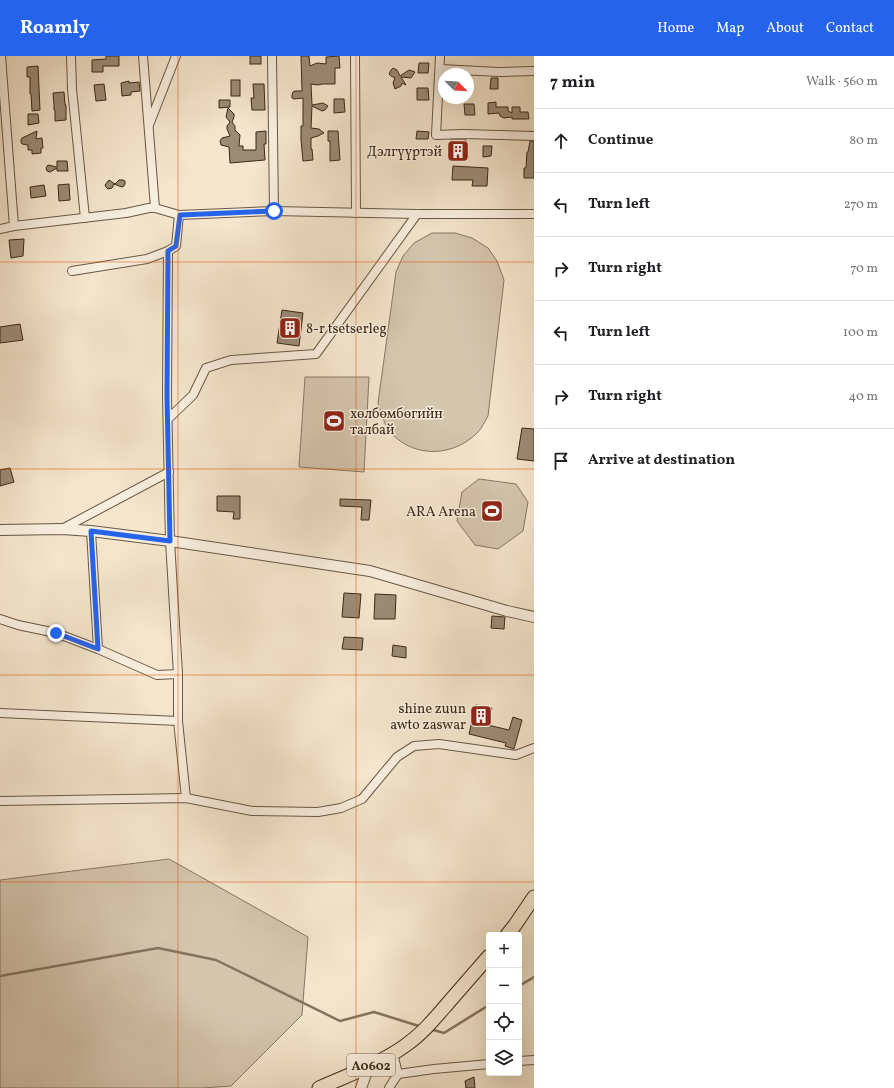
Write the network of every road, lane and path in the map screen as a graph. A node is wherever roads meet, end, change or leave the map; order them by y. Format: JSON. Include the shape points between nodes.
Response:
{"nodes":[{"id":1,"x":1,"y":56,"type":"edge"},
{"id":2,"x":71,"y":56,"type":"edge"},
{"id":3,"x":143,"y":56,"type":"edge"},
{"id":4,"x":176,"y":56,"type":"edge"},
{"id":5,"x":272,"y":56,"type":"edge"},
{"id":6,"x":355,"y":56,"type":"edge"},
{"id":7,"x":440,"y":56,"type":"edge"},
{"id":8,"x":440,"y":68,"type":"edge"},
{"id":9,"x":474,"y":71,"type":"edge"},
{"id":10,"x":534,"y":71,"type":"edge"},
{"id":11,"x":438,"y":102,"type":"edge"},
{"id":12,"x":148,"y":128,"type":"junction"},
{"id":13,"x":534,"y":136,"type":"edge"},
{"id":14,"x":155,"y":208,"type":"junction"},
{"id":15,"x":274,"y":211,"type":"junction"},
{"id":16,"x":356,"y":212,"type":"junction"},
{"id":17,"x":416,"y":214,"type":"junction"},
{"id":18,"x":534,"y":214,"type":"edge"},
{"id":19,"x":180,"y":215,"type":"junction"},
{"id":20,"x":85,"y":218,"type":"junction"},
{"id":21,"x":14,"y":226,"type":"junction"},
{"id":22,"x":0,"y":229,"type":"edge"},
{"id":23,"x":168,"y":251,"type":"junction"},
{"id":24,"x":72,"y":271,"type":"dead end"},
{"id":25,"x":168,"y":419,"type":"junction"},
{"id":26,"x":169,"y":472,"type":"junction"},
{"id":27,"x":62,"y":529,"type":"junction"},
{"id":28,"x":0,"y":530,"type":"edge"},
{"id":29,"x":91,"y":531,"type":"junction"},
{"id":30,"x":170,"y":541,"type":"junction"},
{"id":31,"x":522,"y":613,"type":"junction"},
{"id":32,"x":534,"y":613,"type":"edge"},
{"id":33,"x":534,"y":617,"type":"edge"},
{"id":34,"x":0,"y":619,"type":"edge"},
{"id":35,"x":98,"y":649,"type":"junction"},
{"id":36,"x":178,"y":674,"type":"junction"},
{"id":37,"x":0,"y":713,"type":"edge"},
{"id":38,"x":178,"y":721,"type":"junction"},
{"id":39,"x":534,"y":748,"type":"edge"},
{"id":40,"x":186,"y":798,"type":"junction"},
{"id":41,"x":0,"y":801,"type":"edge"},
{"id":42,"x":534,"y":897,"type":"edge"},
{"id":43,"x":509,"y":932,"type":"edge"},
{"id":44,"x":486,"y":959,"type":"edge"},
{"id":45,"x":393,"y":1053,"type":"junction"},
{"id":46,"x":534,"y":1060,"type":"edge"},
{"id":47,"x":522,"y":1061,"type":"edge"},
{"id":48,"x":486,"y":1064,"type":"edge"},
{"id":49,"x":370,"y":1066,"type":"junction"},
{"id":50,"x":398,"y":1074,"type":"junction"},
{"id":51,"x":319,"y":1088,"type":"edge"},
{"id":52,"x":361,"y":1088,"type":"edge"},
{"id":53,"x":390,"y":1088,"type":"edge"}],
"edges":[{"from":1,"to":21,"type":"street"},
{"from":2,"to":20,"type":"street"},
{"from":3,"to":12,"type":"street"},
{"from":4,"to":12,"type":"street"},
{"from":5,"to":15,"type":"street"},
{"from":6,"to":16,"type":"street"},
{"from":7,"to":8,"type":"street"},
{"from":9,"to":10,"type":"street"},
{"from":11,"to":13,"type":"street","via":[[436,135]]},
{"from":12,"to":14,"type":"street"},
{"from":14,"to":19,"type":"street"},
{"from":14,"to":20,"type":"street"},
{"from":15,"to":16,"type":"street"},
{"from":15,"to":19,"type":"street"},
{"from":16,"to":17,"type":"street"},
{"from":17,"to":18,"type":"street"},
{"from":17,"to":25,"type":"street","via":[[316,354],[231,360],[206,368],[193,395]]},
{"from":19,"to":23,"type":"street","via":[[176,246]]},
{"from":20,"to":21,"type":"street"},
{"from":21,"to":22,"type":"street"},
{"from":23,"to":24,"type":"street","via":[[147,260]]},
{"from":23,"to":25,"type":"street"},
{"from":25,"to":26,"type":"street"},
{"from":26,"to":27,"type":"street"},
{"from":26,"to":30,"type":"street"},
{"from":27,"to":28,"type":"street"},
{"from":27,"to":29,"type":"street"},
{"from":29,"to":30,"type":"street"},
{"from":29,"to":35,"type":"street"},
{"from":30,"to":31,"type":"street","via":[[370,571],[507,611]]},
{"from":30,"to":36,"type":"street"},
{"from":31,"to":32,"type":"street"},
{"from":31,"to":33,"type":"street"},
{"from":34,"to":35,"type":"street","via":[[56,633]]},
{"from":35,"to":36,"type":"street","via":[[157,675]]},
{"from":36,"to":38,"type":"street"},
{"from":37,"to":38,"type":"street"},
{"from":38,"to":40,"type":"street"},
{"from":39,"to":40,"type":"street","via":[[516,755],[439,744],[414,746],[397,757],[362,799],[341,808],[318,812],[252,811]]},
{"from":40,"to":41,"type":"street"},
{"from":42,"to":43,"type":"highway"},
{"from":44,"to":45,"type":"highway","number":"A0602","via":[[420,1034]]},
{"from":45,"to":49,"type":"highway","number":"A0602"},
{"from":45,"to":50,"type":"street"},
{"from":46,"to":47,"type":"street"},
{"from":48,"to":50,"type":"street"},
{"from":49,"to":51,"type":"highway","number":"A0602"},
{"from":49,"to":52,"type":"street"},
{"from":50,"to":53,"type":"street"}]}
